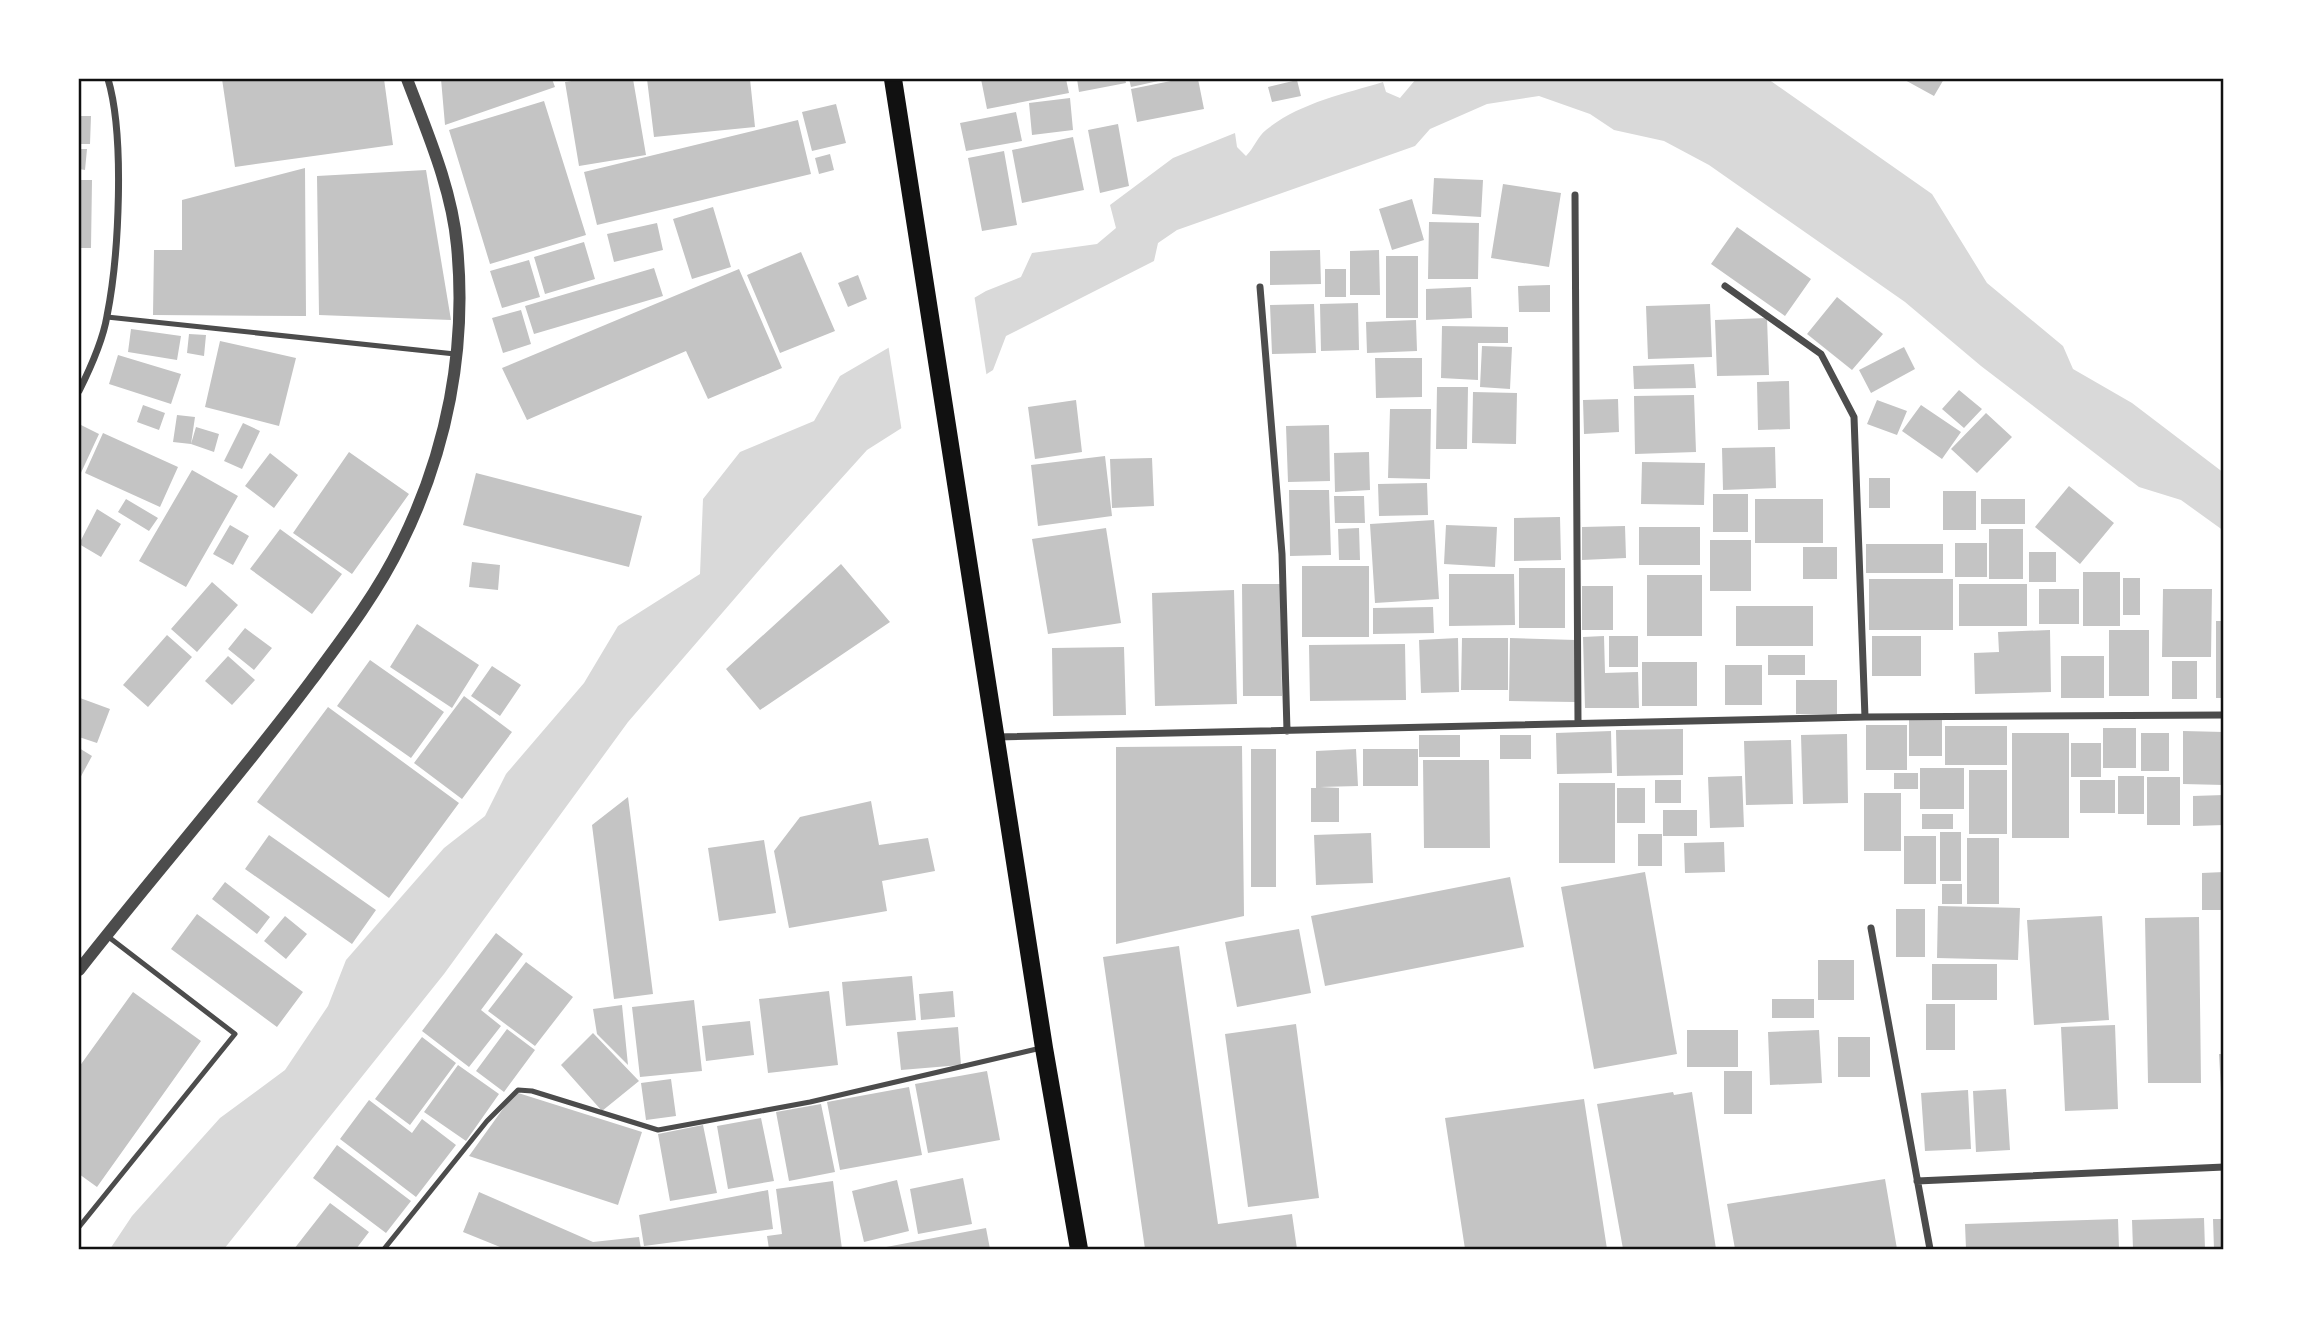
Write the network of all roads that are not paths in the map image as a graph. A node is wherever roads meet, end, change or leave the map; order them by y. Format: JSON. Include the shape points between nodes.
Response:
{"nodes":[{"id":1,"x":108,"y":79,"type":"edge"},
{"id":2,"x":407,"y":79,"type":"edge"},
{"id":3,"x":893,"y":79,"type":"edge"},
{"id":4,"x":1575,"y":195,"type":"dead end"},
{"id":5,"x":1725,"y":286,"type":"dead end"},
{"id":6,"x":1260,"y":288,"type":"dead end"},
{"id":7,"x":107,"y":317,"type":"junction"},
{"id":8,"x":457,"y":354,"type":"junction"},
{"id":9,"x":79,"y":391,"type":"edge"},
{"id":10,"x":2224,"y":715,"type":"edge"},
{"id":11,"x":1865,"y":717,"type":"junction"},
{"id":12,"x":1578,"y":723,"type":"junction"},
{"id":13,"x":1287,"y":731,"type":"junction"},
{"id":14,"x":997,"y":737,"type":"junction"},
{"id":15,"x":1871,"y":928,"type":"dead end"},
{"id":16,"x":106,"y":935,"type":"junction"},
{"id":17,"x":79,"y":970,"type":"edge"},
{"id":18,"x":1044,"y":1048,"type":"junction"},
{"id":19,"x":2224,"y":1167,"type":"edge"},
{"id":20,"x":1917,"y":1181,"type":"junction"},
{"id":21,"x":79,"y":1227,"type":"edge"},
{"id":22,"x":384,"y":1249,"type":"edge"},
{"id":23,"x":1079,"y":1249,"type":"edge"},
{"id":24,"x":1930,"y":1249,"type":"edge"}],
"edges":[{"from":1,"to":7,"type":"street","via":[[119,153]]},
{"from":2,"to":8,"type":"street","via":[[438,164],[457,244]]},
{"from":3,"to":14,"type":"main road"},
{"from":4,"to":12,"type":"street"},
{"from":5,"to":11,"type":"street","via":[[1821,354],[1854,418]]},
{"from":6,"to":13,"type":"street","via":[[1282,554]]},
{"from":7,"to":8,"type":"lane"},
{"from":7,"to":9,"type":"street"},
{"from":8,"to":16,"type":"street","via":[[432,472],[401,545],[346,634],[281,721]]},
{"from":10,"to":11,"type":"street"},
{"from":11,"to":12,"type":"street"},
{"from":12,"to":13,"type":"street"},
{"from":13,"to":14,"type":"street"},
{"from":14,"to":18,"type":"main road"},
{"from":15,"to":20,"type":"street"},
{"from":16,"to":17,"type":"street"},
{"from":16,"to":21,"type":"lane","via":[[235,1034]]},
{"from":18,"to":22,"type":"lane","via":[[810,1102],[658,1130],[518,1090],[486,1121]]},
{"from":18,"to":23,"type":"main road"},
{"from":19,"to":20,"type":"street"},
{"from":20,"to":24,"type":"street"}]}
